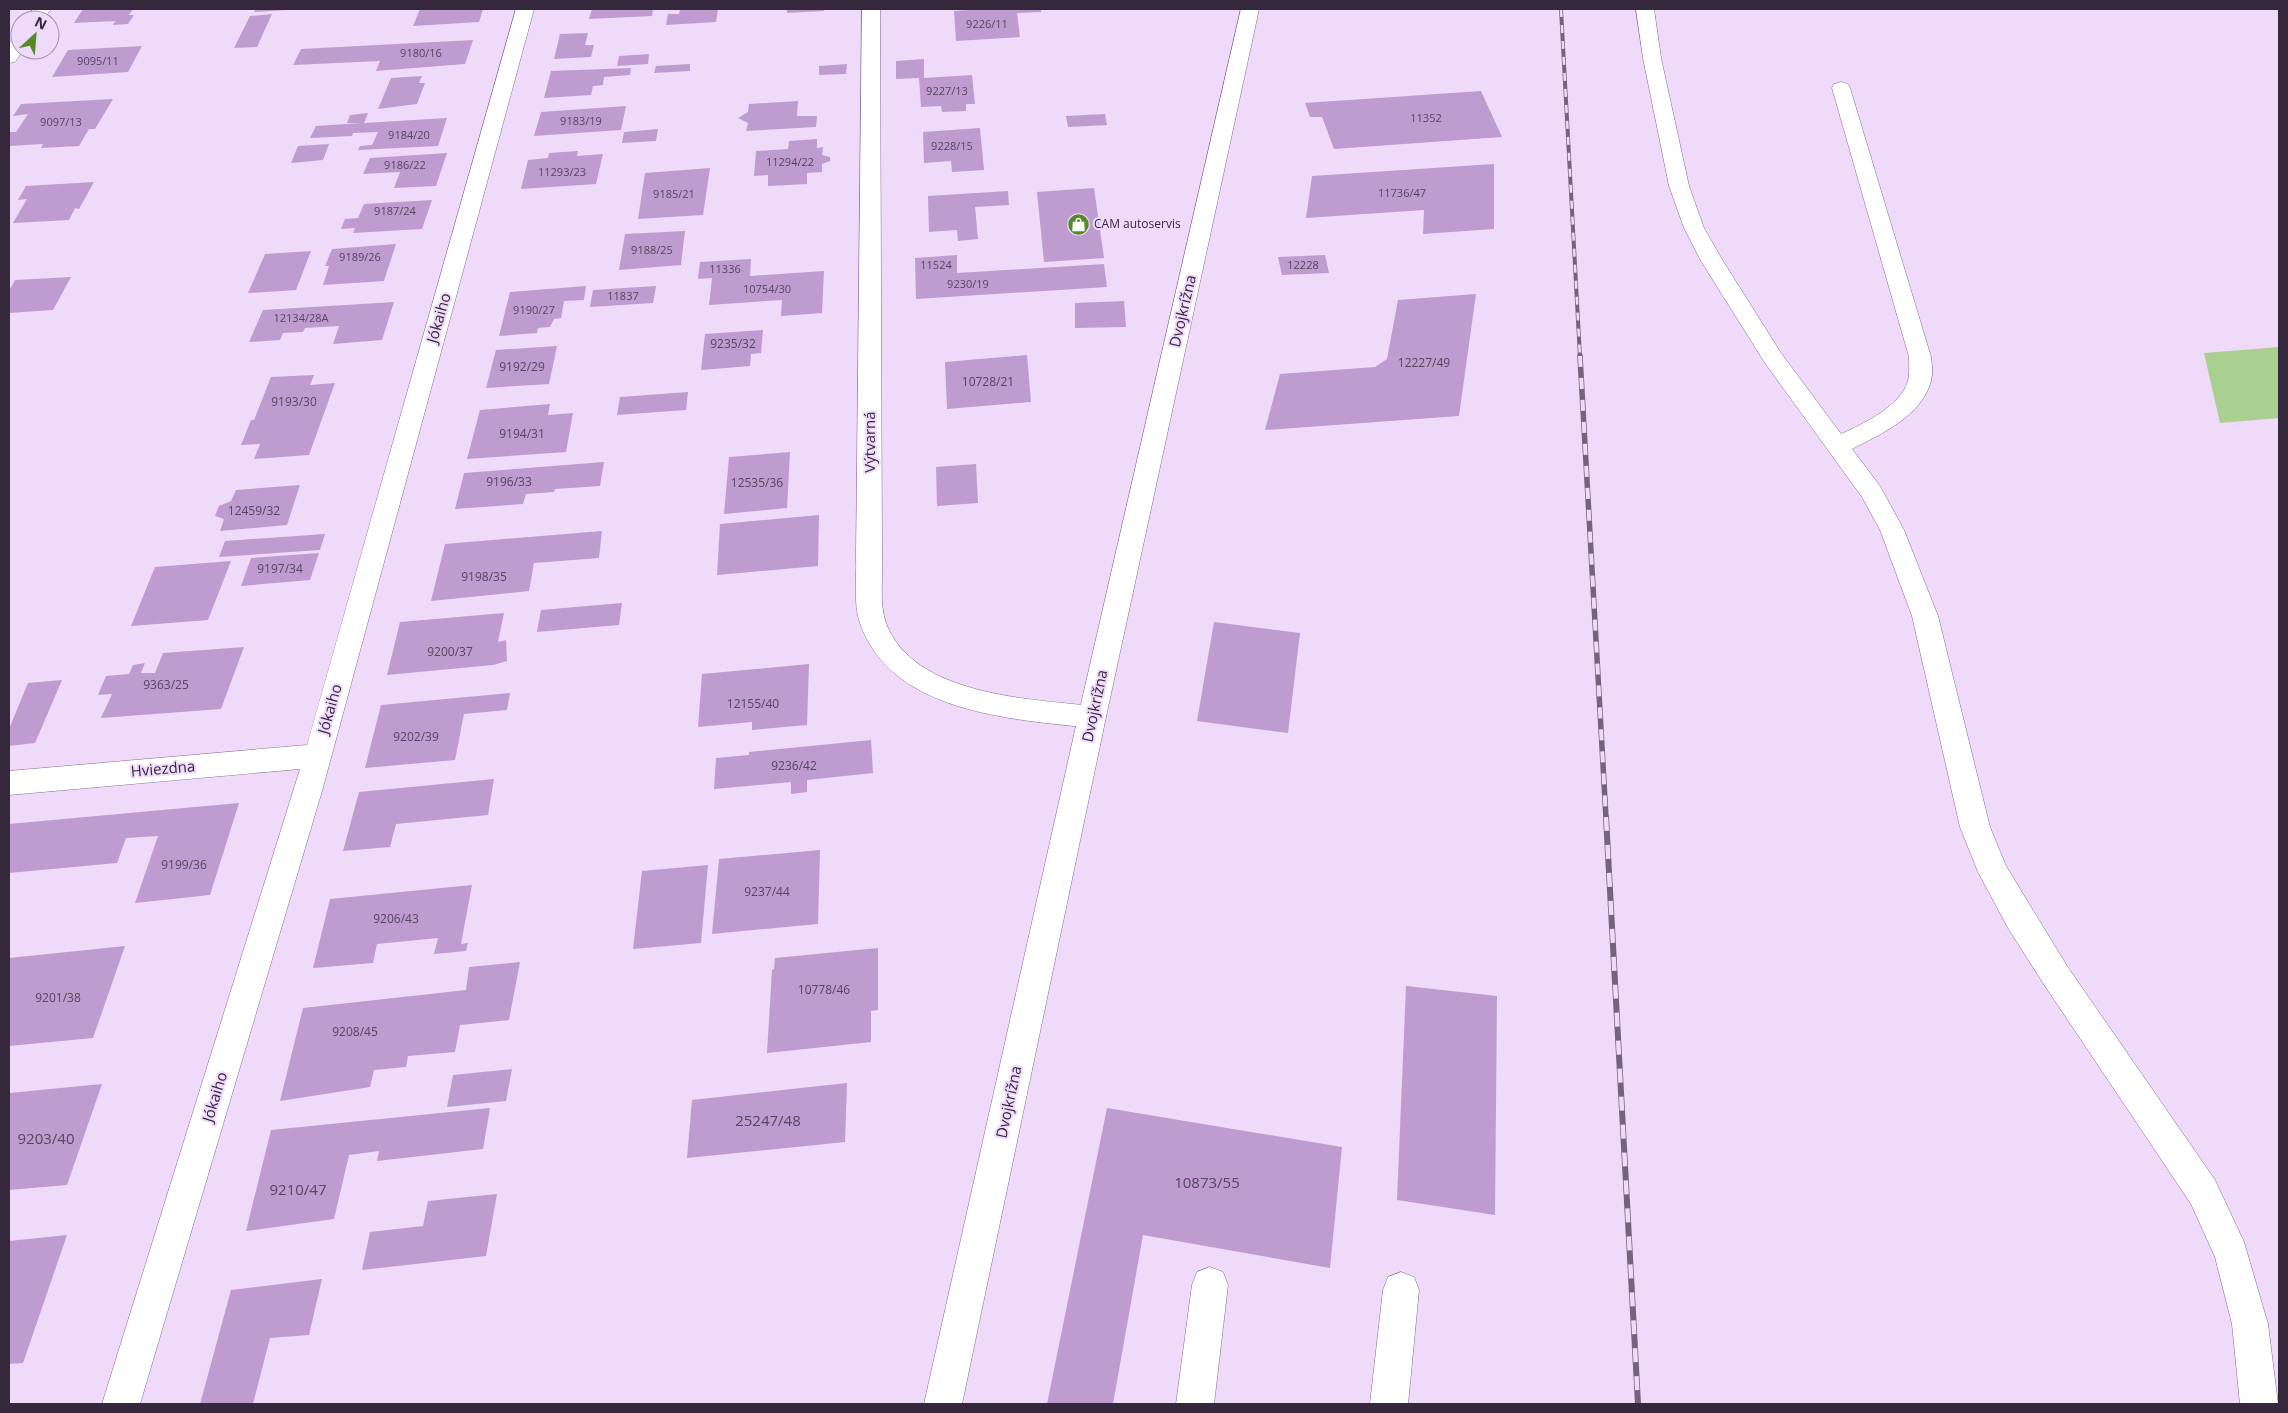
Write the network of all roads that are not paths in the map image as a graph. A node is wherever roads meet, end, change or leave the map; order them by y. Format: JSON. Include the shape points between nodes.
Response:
{"nodes":[{"id":1,"x":524,"y":9,"type":"edge"},
{"id":2,"x":871,"y":9,"type":"edge"},
{"id":3,"x":1250,"y":9,"type":"edge"},
{"id":4,"x":1645,"y":9,"type":"edge"},
{"id":5,"x":1841,"y":88,"type":"dead end"},
{"id":6,"x":1838,"y":446,"type":"junction"},
{"id":7,"x":1092,"y":717,"type":"junction"},
{"id":8,"x":317,"y":756,"type":"junction"},
{"id":9,"x":9,"y":783,"type":"edge"},
{"id":10,"x":1210,"y":1285,"type":"dead end"},
{"id":11,"x":1401,"y":1290,"type":"dead end"},
{"id":12,"x":121,"y":1404,"type":"edge"},
{"id":13,"x":943,"y":1404,"type":"edge"},
{"id":14,"x":1195,"y":1404,"type":"edge"},
{"id":15,"x":1389,"y":1404,"type":"edge"},
{"id":16,"x":2259,"y":1404,"type":"edge"}],
"edges":[{"from":1,"to":8,"type":"street","name":"Jókaiho"},
{"from":2,"to":7,"type":"street","name":"Výtvarná","via":[[869,558],[872,621],[881,643],[899,662],[942,688],[997,705]]},
{"from":3,"to":7,"type":"street","name":"Dvojkrížna"},
{"from":4,"to":6,"type":"street","via":[[1679,186],[1694,228],[1773,358]]},
{"from":5,"to":6,"type":"street","via":[[1920,357],[1919,383],[1908,400],[1889,420]]},
{"from":6,"to":16,"type":"street","via":[[1871,492],[1892,530],[1925,616],[1975,827],[1993,872],[2056,976],[2202,1192],[2232,1254],[2250,1324]]},
{"from":7,"to":13,"type":"street","name":"Dvojkrížna"},
{"from":8,"to":9,"type":"street","name":"Hviezdna"},
{"from":8,"to":12,"type":"street","name":"Jókaiho"},
{"from":10,"to":14,"type":"street"},
{"from":11,"to":15,"type":"street"}]}
